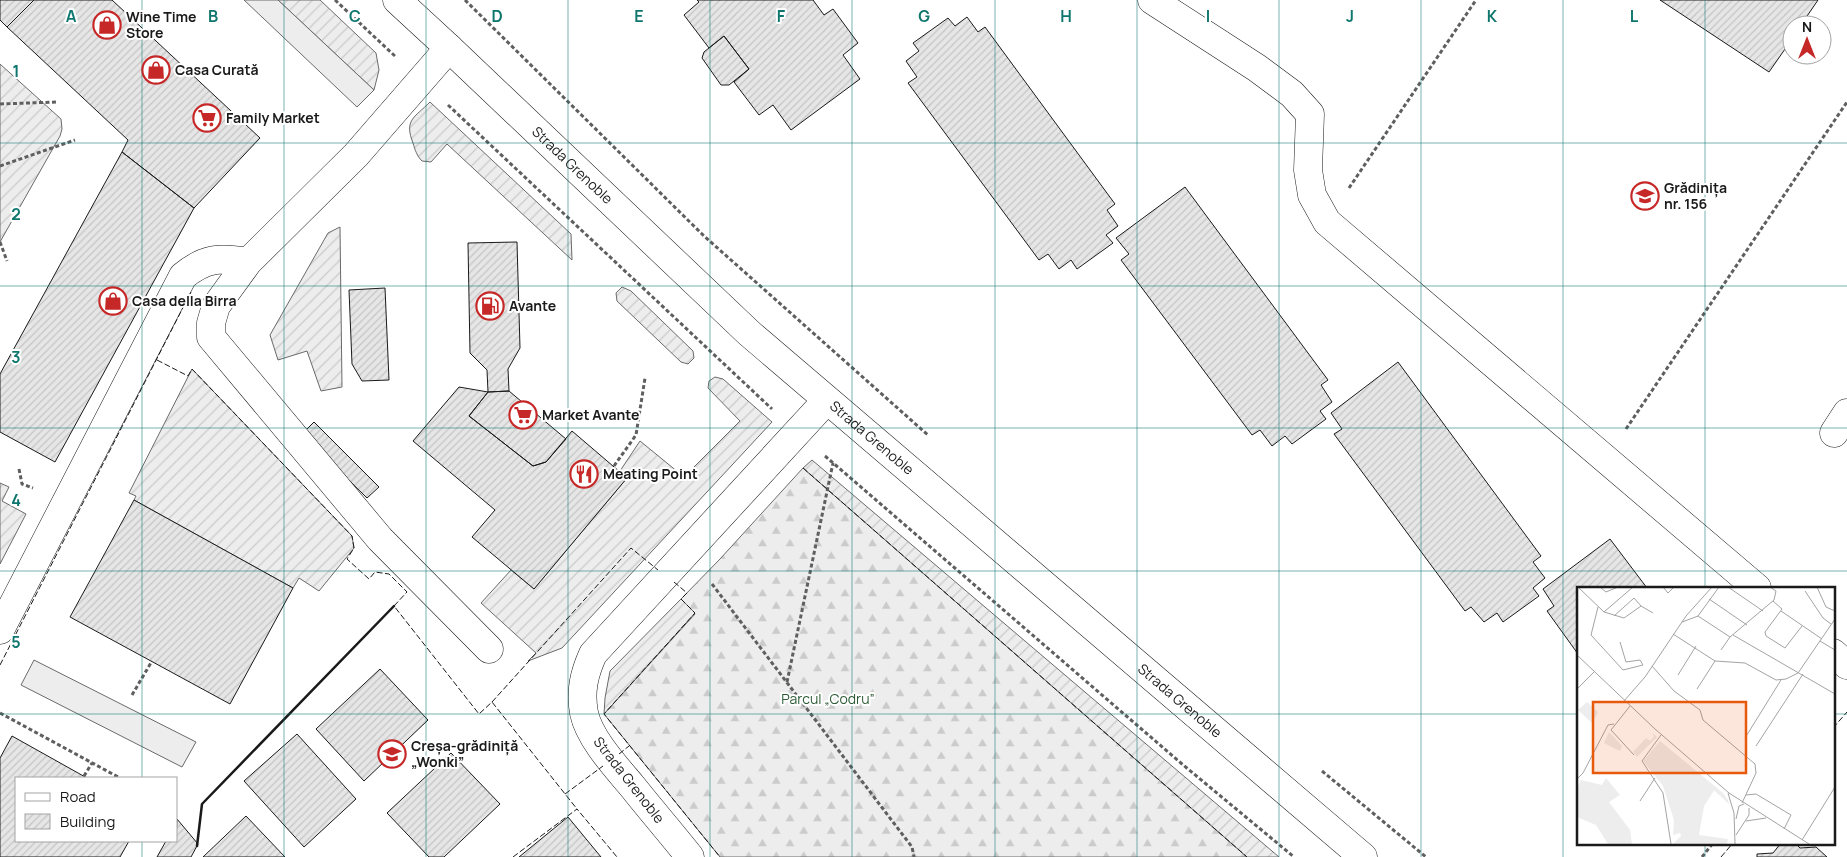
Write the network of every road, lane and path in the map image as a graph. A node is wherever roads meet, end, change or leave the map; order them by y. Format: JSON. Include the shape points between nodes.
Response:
{"nodes":[{"id":1,"x":397,"y":0,"type":"edge"},
{"id":2,"x":465,"y":0,"type":"edge"},
{"id":3,"x":1152,"y":0,"type":"edge"},
{"id":4,"x":1476,"y":0,"type":"edge"},
{"id":5,"x":449,"y":48,"type":"junction"},
{"id":6,"x":56,"y":102,"type":"dead end"},
{"id":7,"x":1847,"y":102,"type":"edge"},
{"id":8,"x":0,"y":104,"type":"edge"},
{"id":9,"x":461,"y":118,"type":"dead end"},
{"id":10,"x":76,"y":140,"type":"dead end"},
{"id":11,"x":0,"y":166,"type":"edge"},
{"id":12,"x":1327,"y":222,"type":"junction"},
{"id":13,"x":0,"y":242,"type":"edge"},
{"id":14,"x":7,"y":261,"type":"dead end"},
{"id":15,"x":248,"y":262,"type":"junction"},
{"id":16,"x":645,"y":378,"type":"dead end"},
{"id":17,"x":826,"y":400,"type":"junction"},
{"id":18,"x":797,"y":432,"type":"junction"},
{"id":19,"x":931,"y":438,"type":"dead end"},
{"id":20,"x":1606,"y":459,"type":"junction"},
{"id":21,"x":833,"y":463,"type":"junction"},
{"id":22,"x":614,"y":466,"type":"dead end"},
{"id":23,"x":712,"y":584,"type":"dead end"},
{"id":24,"x":1756,"y":587,"type":"edge"},
{"id":25,"x":0,"y":630,"type":"edge"},
{"id":26,"x":489,"y":649,"type":"dead end"},
{"id":27,"x":1834,"y":654,"type":"edge"},
{"id":28,"x":152,"y":661,"type":"dead end"},
{"id":29,"x":1847,"y":664,"type":"edge"},
{"id":30,"x":786,"y":682,"type":"junction"},
{"id":31,"x":132,"y":695,"type":"dead end"},
{"id":32,"x":0,"y":714,"type":"edge"},
{"id":33,"x":92,"y":763,"type":"junction"},
{"id":34,"x":1319,"y":769,"type":"dead end"},
{"id":35,"x":84,"y":776,"type":"dead end"},
{"id":36,"x":118,"y":777,"type":"edge"},
{"id":37,"x":1712,"y":844,"type":"edge"},
{"id":38,"x":690,"y":857,"type":"edge"},
{"id":39,"x":914,"y":857,"type":"edge"},
{"id":40,"x":1294,"y":857,"type":"edge"},
{"id":41,"x":1363,"y":857,"type":"edge"},
{"id":42,"x":1426,"y":857,"type":"edge"},
{"id":43,"x":1702,"y":857,"type":"edge"}],
"edges":[{"from":1,"to":5,"type":"main road","name":"Strada Grenoble"},
{"from":2,"to":19,"type":"path","via":[[704,236]]},
{"from":3,"to":12,"type":"main road","via":[[1257,68],[1292,94],[1310,114],[1308,170],[1312,194]]},
{"from":4,"to":12,"type":"path"},
{"from":5,"to":15,"type":"main road","via":[[356,155]]},
{"from":5,"to":17,"type":"main road","name":"Strada Grenoble","via":[[748,333]]},
{"from":6,"to":8,"type":"path"},
{"from":7,"to":20,"type":"path"},
{"from":9,"to":18,"type":"path"},
{"from":10,"to":11,"type":"path"},
{"from":12,"to":20,"type":"main road"},
{"from":13,"to":14,"type":"path"},
{"from":15,"to":25,"type":"main road","via":[[228,258],[208,260],[183,276]]},
{"from":15,"to":26,"type":"main road","via":[[216,306],[211,337],[380,539]]},
{"from":16,"to":22,"type":"path","via":[[636,435]]},
{"from":17,"to":18,"type":"main road","name":"Strada Grenoble"},
{"from":17,"to":41,"type":"main road","name":"Strada Grenoble"},
{"from":18,"to":21,"type":"path"},
{"from":18,"to":38,"type":"main road","name":"Strada Grenoble","via":[[593,654],[584,673],[584,715],[593,735]]},
{"from":20,"to":24,"type":"main road"},
{"from":21,"to":30,"type":"path"},
{"from":21,"to":40,"type":"path"},
{"from":23,"to":30,"type":"path"},
{"from":27,"to":29,"type":"main road"},
{"from":28,"to":31,"type":"path"},
{"from":30,"to":39,"type":"path","via":[[912,847]]},
{"from":32,"to":33,"type":"path"},
{"from":33,"to":35,"type":"path"},
{"from":33,"to":36,"type":"path"},
{"from":34,"to":42,"type":"path"},
{"from":37,"to":43,"type":"path"}]}
